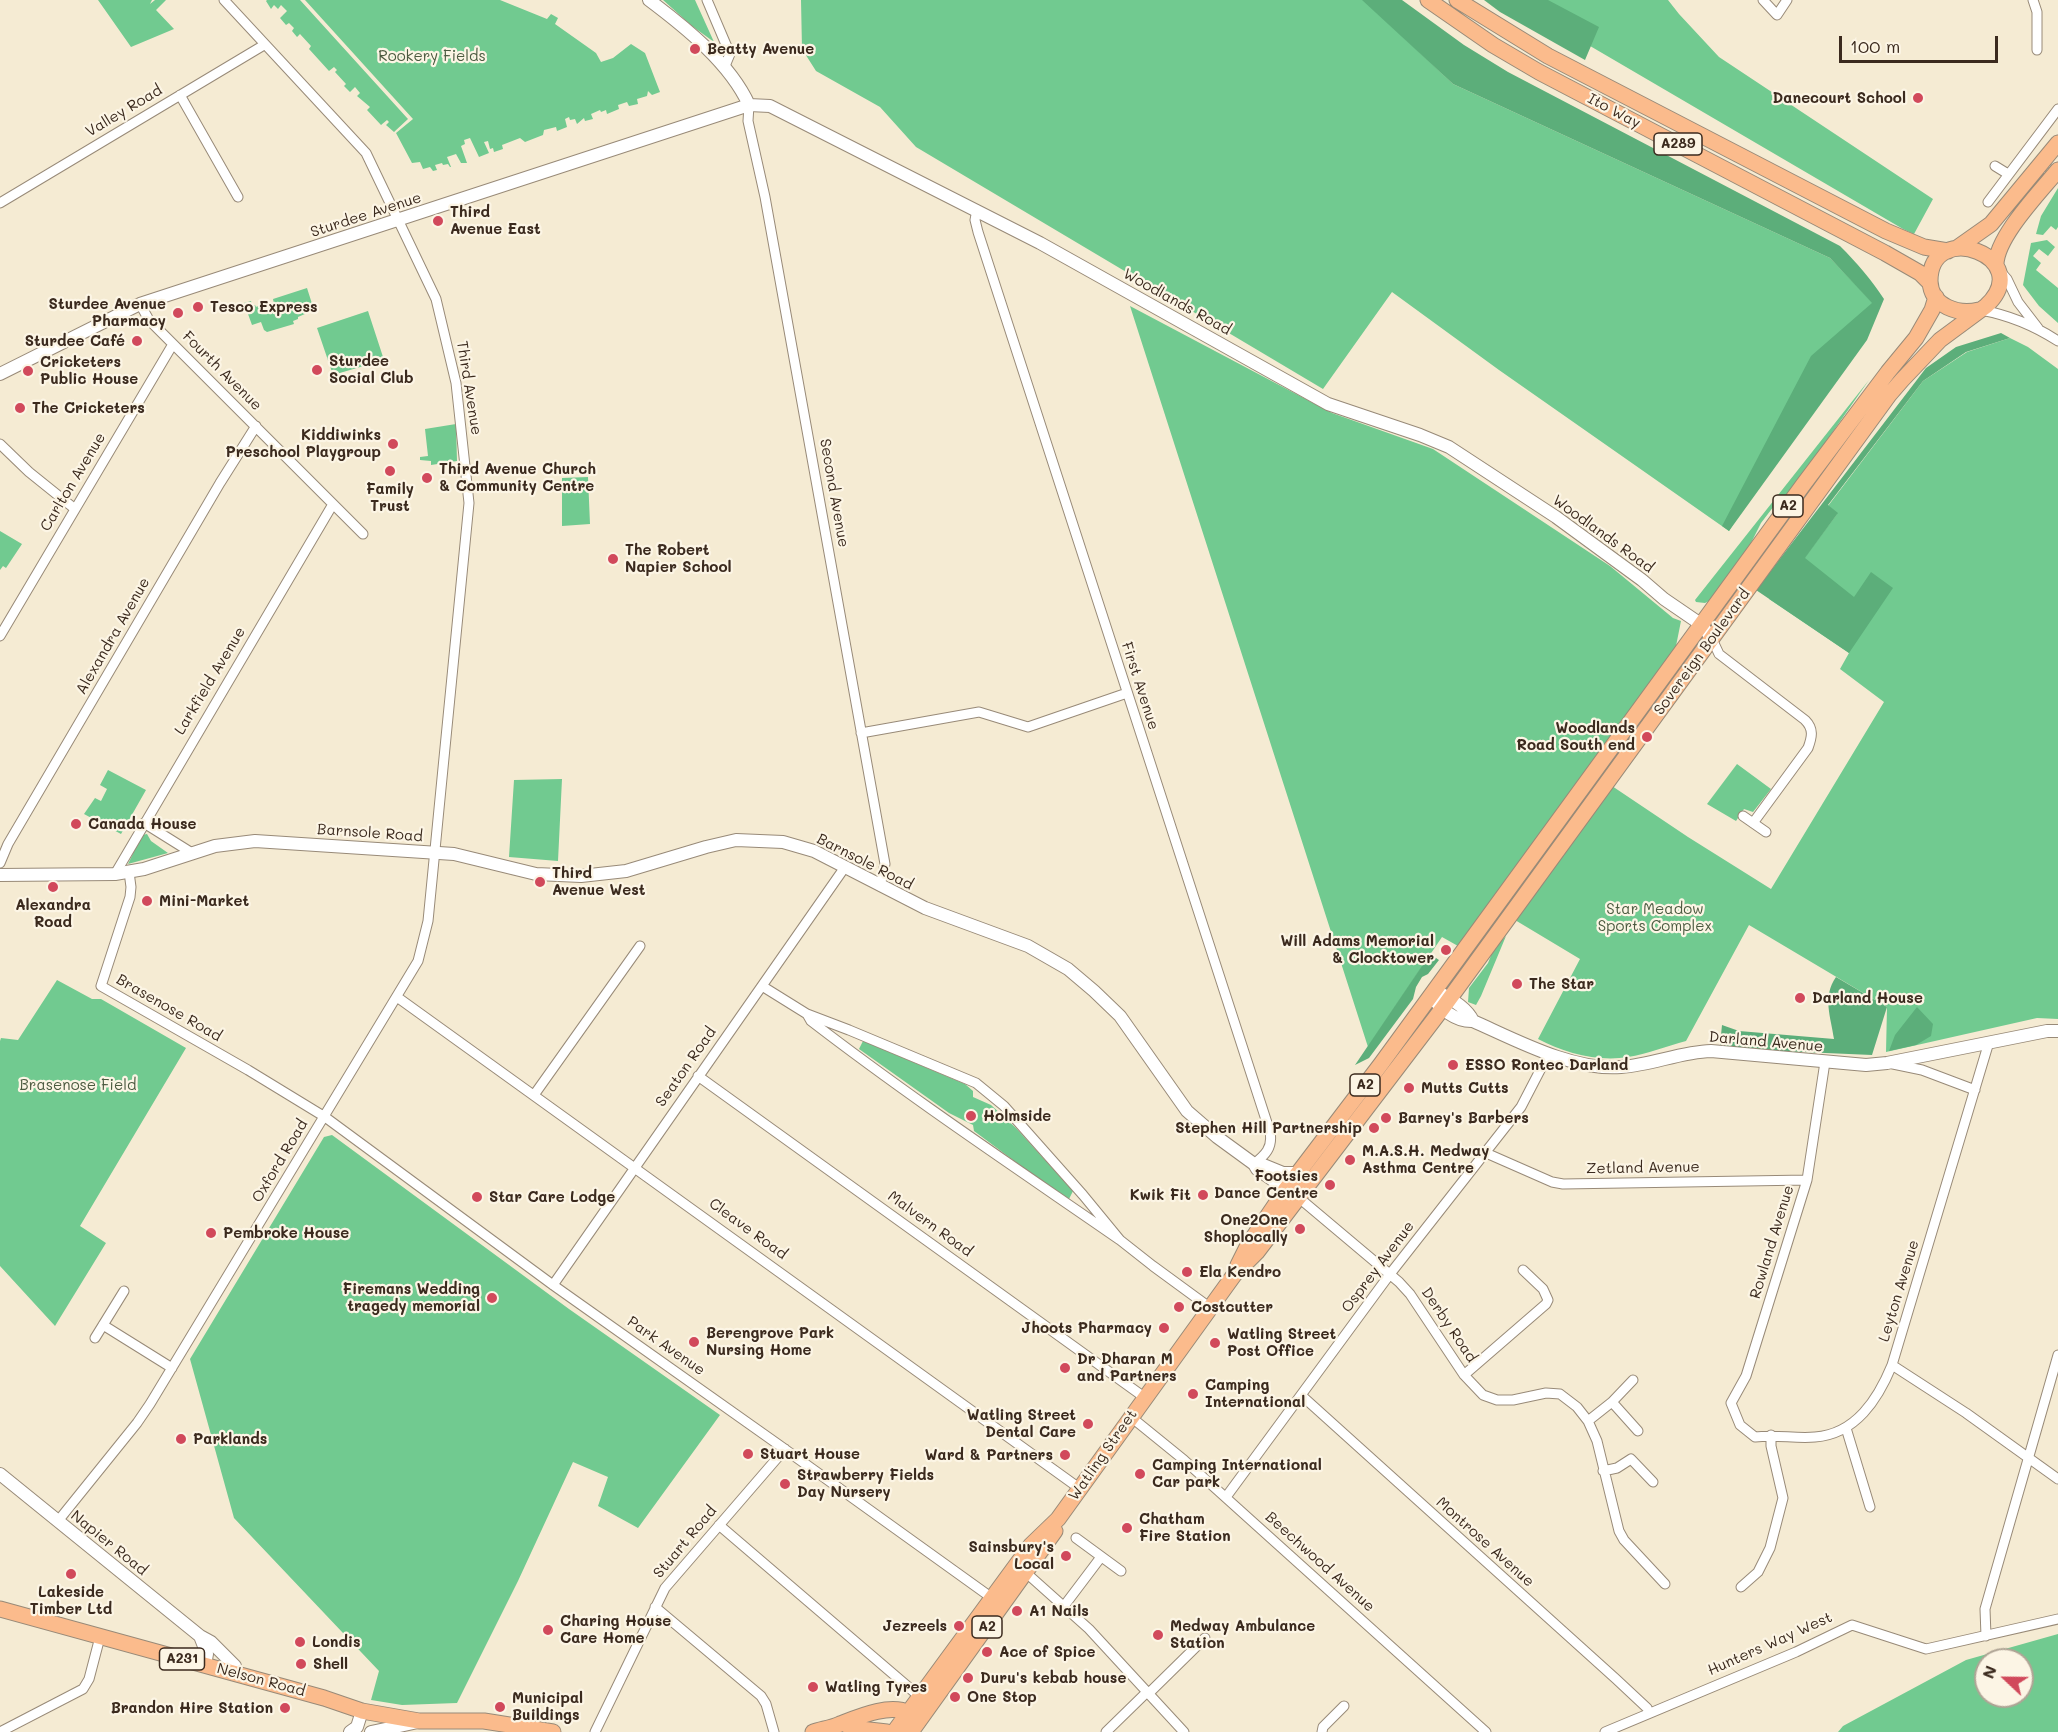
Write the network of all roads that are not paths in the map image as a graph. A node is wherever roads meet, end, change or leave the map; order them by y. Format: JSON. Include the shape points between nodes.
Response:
{"nodes":[{"id":1,"x":224,"y":0,"type":"edge"},
{"id":2,"x":649,"y":0,"type":"edge"},
{"id":3,"x":707,"y":0,"type":"edge"},
{"id":4,"x":1428,"y":0,"type":"edge"},
{"id":5,"x":1457,"y":0,"type":"edge"},
{"id":6,"x":1787,"y":0,"type":"edge"},
{"id":7,"x":2033,"y":0,"type":"edge"},
{"id":8,"x":1764,"y":1,"type":"edge"},
{"id":9,"x":264,"y":45,"type":"junction"},
{"id":10,"x":2037,"y":50,"type":"dead end"},
{"id":11,"x":725,"y":66,"type":"junction"},
{"id":12,"x":180,"y":95,"type":"junction"},
{"id":13,"x":749,"y":105,"type":"junction"},
{"id":14,"x":2058,"y":109,"type":"edge"},
{"id":15,"x":2058,"y":143,"type":"edge"},
{"id":16,"x":1995,"y":166,"type":"dead end"},
{"id":17,"x":2058,"y":170,"type":"edge"},
{"id":18,"x":2008,"y":174,"type":"junction"},
{"id":19,"x":238,"y":197,"type":"dead end"},
{"id":20,"x":1988,"y":202,"type":"dead end"},
{"id":21,"x":0,"y":203,"type":"edge"},
{"id":22,"x":977,"y":210,"type":"junction"},
{"id":23,"x":398,"y":221,"type":"junction"},
{"id":24,"x":1952,"y":250,"type":"junction"},
{"id":25,"x":1996,"y":266,"type":"junction"},
{"id":26,"x":1933,"y":290,"type":"junction"},
{"id":27,"x":140,"y":304,"type":"junction"},
{"id":28,"x":1980,"y":310,"type":"junction"},
{"id":29,"x":2038,"y":328,"type":"junction"},
{"id":30,"x":2058,"y":341,"type":"edge"},
{"id":31,"x":173,"y":344,"type":"junction"},
{"id":32,"x":0,"y":374,"type":"edge"},
{"id":33,"x":256,"y":426,"type":"junction"},
{"id":34,"x":0,"y":444,"type":"edge"},
{"id":35,"x":333,"y":504,"type":"junction"},
{"id":36,"x":75,"y":509,"type":"junction"},
{"id":37,"x":363,"y":534,"type":"dead end"},
{"id":38,"x":1702,"y":626,"type":"junction"},
{"id":39,"x":0,"y":636,"type":"edge"},
{"id":40,"x":1712,"y":639,"type":"junction"},
{"id":41,"x":1127,"y":693,"type":"junction"},
{"id":42,"x":861,"y":733,"type":"junction"},
{"id":43,"x":1743,"y":816,"type":"dead end"},
{"id":44,"x":144,"y":824,"type":"junction"},
{"id":45,"x":1753,"y":824,"type":"junction"},
{"id":46,"x":1766,"y":832,"type":"dead end"},
{"id":47,"x":435,"y":852,"type":"junction"},
{"id":48,"x":192,"y":853,"type":"junction"},
{"id":49,"x":0,"y":863,"type":"edge"},
{"id":50,"x":845,"y":867,"type":"junction"},
{"id":51,"x":129,"y":872,"type":"junction"},
{"id":52,"x":115,"y":874,"type":"junction"},
{"id":53,"x":0,"y":875,"type":"edge"},
{"id":54,"x":880,"y":886,"type":"junction"},
{"id":55,"x":640,"y":946,"type":"dead end"},
{"id":56,"x":762,"y":986,"type":"junction"},
{"id":57,"x":1433,"y":993,"type":"junction"},
{"id":58,"x":397,"y":996,"type":"junction"},
{"id":59,"x":1445,"y":1003,"type":"junction"},
{"id":60,"x":807,"y":1014,"type":"junction"},
{"id":61,"x":2058,"y":1031,"type":"edge"},
{"id":62,"x":855,"y":1032,"type":"junction"},
{"id":63,"x":1989,"y":1042,"type":"junction"},
{"id":64,"x":846,"y":1047,"type":"junction"},
{"id":65,"x":1549,"y":1053,"type":"junction"},
{"id":66,"x":1825,"y":1062,"type":"junction"},
{"id":67,"x":1887,"y":1063,"type":"junction"},
{"id":68,"x":698,"y":1076,"type":"junction"},
{"id":69,"x":1975,"y":1089,"type":"junction"},
{"id":70,"x":534,"y":1095,"type":"junction"},
{"id":71,"x":325,"y":1117,"type":"junction"},
{"id":72,"x":1486,"y":1153,"type":"junction"},
{"id":73,"x":1254,"y":1164,"type":"junction"},
{"id":74,"x":634,"y":1167,"type":"junction"},
{"id":75,"x":1299,"y":1173,"type":"junction"},
{"id":76,"x":1807,"y":1180,"type":"junction"},
{"id":77,"x":1292,"y":1193,"type":"junction"},
{"id":78,"x":1083,"y":1195,"type":"junction"},
{"id":79,"x":1073,"y":1207,"type":"junction"},
{"id":80,"x":1120,"y":1240,"type":"junction"},
{"id":81,"x":1522,"y":1270,"type":"dead end"},
{"id":82,"x":1390,"y":1274,"type":"junction"},
{"id":83,"x":553,"y":1285,"type":"junction"},
{"id":84,"x":124,"y":1291,"type":"dead end"},
{"id":85,"x":1209,"y":1307,"type":"junction"},
{"id":86,"x":103,"y":1325,"type":"junction"},
{"id":87,"x":95,"y":1338,"type":"dead end"},
{"id":88,"x":2058,"y":1355,"type":"edge"},
{"id":89,"x":1892,"y":1365,"type":"junction"},
{"id":90,"x":172,"y":1368,"type":"junction"},
{"id":91,"x":1464,"y":1375,"type":"junction"},
{"id":92,"x":1633,"y":1380,"type":"dead end"},
{"id":93,"x":1301,"y":1395,"type":"junction"},
{"id":94,"x":1144,"y":1397,"type":"junction"},
{"id":95,"x":1612,"y":1402,"type":"junction"},
{"id":96,"x":1131,"y":1417,"type":"junction"},
{"id":97,"x":1588,"y":1421,"type":"junction"},
{"id":98,"x":1740,"y":1425,"type":"joint"},
{"id":99,"x":1846,"y":1428,"type":"junction"},
{"id":100,"x":1638,"y":1431,"type":"dead end"},
{"id":101,"x":1771,"y":1435,"type":"junction"},
{"id":102,"x":785,"y":1449,"type":"junction"},
{"id":103,"x":2028,"y":1458,"type":"junction"},
{"id":104,"x":1603,"y":1471,"type":"junction"},
{"id":105,"x":0,"y":1474,"type":"edge"},
{"id":106,"x":2058,"y":1479,"type":"edge"},
{"id":107,"x":1653,"y":1482,"type":"dead end"},
{"id":108,"x":1079,"y":1488,"type":"junction"},
{"id":109,"x":1226,"y":1497,"type":"junction"},
{"id":110,"x":1870,"y":1507,"type":"dead end"},
{"id":111,"x":58,"y":1521,"type":"junction"},
{"id":112,"x":719,"y":1525,"type":"junction"},
{"id":113,"x":1076,"y":1538,"type":"dead end"},
{"id":114,"x":1101,"y":1557,"type":"junction"},
{"id":115,"x":1021,"y":1569,"type":"junction"},
{"id":116,"x":1121,"y":1571,"type":"dead end"},
{"id":117,"x":1665,"y":1584,"type":"dead end"},
{"id":118,"x":1741,"y":1587,"type":"dead end"},
{"id":119,"x":992,"y":1598,"type":"junction"},
{"id":120,"x":1064,"y":1606,"type":"junction"},
{"id":121,"x":655,"y":1607,"type":"junction"},
{"id":122,"x":0,"y":1609,"type":"edge"},
{"id":123,"x":2058,"y":1618,"type":"edge"},
{"id":124,"x":200,"y":1636,"type":"junction"},
{"id":125,"x":1986,"y":1636,"type":"junction"},
{"id":126,"x":100,"y":1637,"type":"junction"},
{"id":127,"x":1205,"y":1638,"type":"dead end"},
{"id":128,"x":205,"y":1665,"type":"junction"},
{"id":129,"x":235,"y":1673,"type":"junction"},
{"id":130,"x":1148,"y":1693,"type":"junction"},
{"id":131,"x":920,"y":1697,"type":"junction"},
{"id":132,"x":1344,"y":1706,"type":"dead end"},
{"id":133,"x":368,"y":1712,"type":"junction"},
{"id":134,"x":1649,"y":1712,"type":"junction"},
{"id":135,"x":909,"y":1713,"type":"junction"},
{"id":136,"x":419,"y":1721,"type":"junction"},
{"id":137,"x":493,"y":1727,"type":"edge"},
{"id":138,"x":841,"y":1727,"type":"edge"},
{"id":139,"x":0,"y":1732,"type":"edge"},
{"id":140,"x":350,"y":1732,"type":"edge"},
{"id":141,"x":366,"y":1732,"type":"edge"},
{"id":142,"x":371,"y":1732,"type":"edge"},
{"id":143,"x":553,"y":1732,"type":"edge"},
{"id":144,"x":595,"y":1732,"type":"edge"},
{"id":145,"x":774,"y":1732,"type":"edge"},
{"id":146,"x":813,"y":1732,"type":"edge"},
{"id":147,"x":887,"y":1732,"type":"edge"},
{"id":148,"x":894,"y":1732,"type":"edge"},
{"id":149,"x":911,"y":1732,"type":"edge"},
{"id":150,"x":1106,"y":1732,"type":"edge"},
{"id":151,"x":1184,"y":1732,"type":"edge"},
{"id":152,"x":1322,"y":1732,"type":"edge"},
{"id":153,"x":1486,"y":1732,"type":"edge"},
{"id":154,"x":1605,"y":1732,"type":"edge"}],
"edges":[{"from":1,"to":9,"type":"street","name":"Third Avenue"},
{"from":2,"to":11,"type":"street"},
{"from":3,"to":11,"type":"street","via":[[730,52]]},
{"from":4,"to":26,"type":"main road","name":"Ito Way","number":"A289","via":[[1539,72],[1920,273]]},
{"from":5,"to":24,"type":"main road","name":"Ito Way","number":"A289","via":[[1548,56],[1886,231],[1924,248]]},
{"from":6,"to":8,"type":"street","via":[[1777,15]]},
{"from":7,"to":10,"type":"street","via":[[2037,12]]},
{"from":9,"to":12,"type":"street","name":"Valley Road"},
{"from":9,"to":23,"type":"street","name":"Third Avenue","via":[[366,153]]},
{"from":11,"to":13,"type":"street"},
{"from":12,"to":19,"type":"street"},
{"from":12,"to":21,"type":"street","name":"Valley Road"},
{"from":13,"to":22,"type":"street","name":"Woodlands Road","via":[[770,106]]},
{"from":13,"to":23,"type":"street","name":"Sturdee Avenue"},
{"from":13,"to":42,"type":"street","name":"Second Avenue","via":[[748,121]]},
{"from":14,"to":18,"type":"street"},
{"from":15,"to":24,"type":"main road","via":[[1991,224]]},
{"from":16,"to":18,"type":"street"},
{"from":17,"to":25,"type":"main road","via":[[2006,236]]},
{"from":18,"to":20,"type":"street"},
{"from":22,"to":38,"type":"street","name":"Woodlands Road","via":[[1328,404],[1449,447],[1556,517]]},
{"from":22,"to":41,"type":"street","name":"First Avenue","via":[[978,232]]},
{"from":23,"to":27,"type":"street","name":"Sturdee Avenue"},
{"from":23,"to":47,"type":"street","name":"Third Avenue","via":[[436,299],[456,383],[469,504]]},
{"from":24,"to":25,"type":"main road","via":[[1980,252]]},
{"from":24,"to":26,"type":"main road","via":[[1934,266]]},
{"from":25,"to":28,"type":"main road","via":[[1996,293]]},
{"from":25,"to":29,"type":"street"},
{"from":26,"to":28,"type":"main road","via":[[1942,304],[1952,310]]},
{"from":26,"to":38,"type":"main road","name":"Sovereign Boulevard","number":"A2","via":[[1932,310],[1916,338]]},
{"from":27,"to":31,"type":"street","name":"Fourth Avenue","via":[[149,320]]},
{"from":27,"to":32,"type":"street","name":"Sturdee Avenue"},
{"from":28,"to":29,"type":"street"},
{"from":28,"to":40,"type":"main road","name":"Sovereign Boulevard","number":"A2","via":[[1940,340],[1902,380]]},
{"from":29,"to":30,"type":"street"},
{"from":31,"to":33,"type":"street","name":"Fourth Avenue"},
{"from":31,"to":36,"type":"street","name":"Carlton Avenue"},
{"from":33,"to":35,"type":"street","name":"Fourth Avenue"},
{"from":33,"to":49,"type":"street","name":"Alexandra Avenue","via":[[140,617]]},
{"from":34,"to":36,"type":"street"},
{"from":35,"to":37,"type":"street","name":"Fourth Avenue"},
{"from":35,"to":44,"type":"street","name":"Larkfield Avenue"},
{"from":36,"to":39,"type":"street","name":"Carlton Avenue"},
{"from":38,"to":40,"type":"street","name":"Woodlands Road"},
{"from":38,"to":57,"type":"main road","name":"Sovereign Boulevard","number":"A2"},
{"from":40,"to":45,"type":"street","via":[[1719,654],[1802,717],[1812,730],[1808,748]]},
{"from":40,"to":59,"type":"main road","name":"Sovereign Boulevard","number":"A2"},
{"from":41,"to":42,"type":"street","via":[[1028,727],[979,712]]},
{"from":41,"to":73,"type":"street","name":"First Avenue","via":[[1270,1132],[1266,1154]]},
{"from":42,"to":54,"type":"street","name":"Second Avenue","via":[[885,864]]},
{"from":43,"to":45,"type":"street"},
{"from":44,"to":48,"type":"street"},
{"from":44,"to":52,"type":"street","name":"Larkfield Avenue"},
{"from":45,"to":46,"type":"street"},
{"from":47,"to":48,"type":"street","name":"Barnsole Road","via":[[255,841]]},
{"from":47,"to":50,"type":"street","name":"Barnsole Road","via":[[536,874],[580,876],[626,871],[723,842],[759,840],[814,851]]},
{"from":47,"to":58,"type":"street","name":"Oxford Road","via":[[426,936],[418,961]]},
{"from":48,"to":51,"type":"street","name":"Barnsole Road"},
{"from":50,"to":54,"type":"street","name":"Barnsole Road"},
{"from":50,"to":56,"type":"street","name":"Seaton Road"},
{"from":51,"to":52,"type":"street","name":"Barnsole Road"},
{"from":51,"to":71,"type":"street","name":"Brasenose Road","via":[[130,897],[101,986]]},
{"from":52,"to":53,"type":"street","name":"Barnsole Road"},
{"from":54,"to":73,"type":"street","name":"Barnsole Road","via":[[925,908],[1024,945],[1073,973],[1120,1017],[1187,1111]]},
{"from":55,"to":70,"type":"street"},
{"from":56,"to":60,"type":"street"},
{"from":56,"to":68,"type":"street","name":"Seaton Road"},
{"from":57,"to":59,"type":"street","name":"Darland Avenue"},
{"from":57,"to":75,"type":"main road","name":"Watling Street","number":"A2"},
{"from":58,"to":70,"type":"street","name":"Cleave Road"},
{"from":58,"to":71,"type":"street","name":"Oxford Road"},
{"from":59,"to":65,"type":"street","name":"Darland Avenue","via":[[1470,1014],[1473,1021]]},
{"from":59,"to":77,"type":"main road","name":"Watling Street","number":"A2"},
{"from":60,"to":62,"type":"street"},
{"from":60,"to":64,"type":"street"},
{"from":61,"to":63,"type":"street","name":"Darland Avenue"},
{"from":62,"to":64,"type":"street"},
{"from":62,"to":78,"type":"street","via":[[976,1083],[1004,1106]]},
{"from":63,"to":67,"type":"street","name":"Darland Avenue"},
{"from":63,"to":69,"type":"street","name":"Leyton Avenue"},
{"from":64,"to":79,"type":"street"},
{"from":65,"to":66,"type":"street","name":"Darland Avenue","via":[[1603,1068],[1712,1051]]},
{"from":65,"to":72,"type":"street","name":"Osprey Avenue","via":[[1521,1107]]},
{"from":66,"to":67,"type":"street","name":"Darland Avenue"},
{"from":66,"to":76,"type":"street","name":"Rowland Avenue"},
{"from":67,"to":69,"type":"street","name":"Darland Avenue","via":[[1922,1070]]},
{"from":68,"to":74,"type":"street","name":"Seaton Road"},
{"from":68,"to":94,"type":"street","name":"Malvern Road"},
{"from":69,"to":89,"type":"street","name":"Leyton Avenue"},
{"from":70,"to":74,"type":"street","name":"Cleave Road"},
{"from":71,"to":83,"type":"street","name":"Park Avenue"},
{"from":71,"to":90,"type":"street","name":"Oxford Road"},
{"from":72,"to":76,"type":"street","name":"Zetland Avenue","via":[[1563,1184]]},
{"from":72,"to":82,"type":"street","name":"Osprey Avenue"},
{"from":73,"to":75,"type":"street","name":"Barnsole Road"},
{"from":73,"to":77,"type":"street","name":"Barnsole Road"},
{"from":74,"to":83,"type":"street","name":"Seaton Road"},
{"from":74,"to":108,"type":"street","name":"Cleave Road"},
{"from":75,"to":77,"type":"main road","name":"Watling Street","number":"A2"},
{"from":76,"to":98,"type":"street","name":"Rowland Avenue","via":[[1746,1376],[1731,1403]]},
{"from":77,"to":82,"type":"street","name":"Derby Road"},
{"from":77,"to":85,"type":"main road","name":"Watling Street","number":"A2","via":[[1248,1245],[1233,1275]]},
{"from":78,"to":79,"type":"street"},
{"from":78,"to":80,"type":"street"},
{"from":79,"to":80,"type":"street"},
{"from":80,"to":85,"type":"street"},
{"from":81,"to":91,"type":"street","via":[[1543,1289],[1546,1304]]},
{"from":82,"to":91,"type":"street","name":"Derby Road","via":[[1410,1294]]},
{"from":82,"to":93,"type":"street","name":"Osprey Avenue"},
{"from":83,"to":102,"type":"street","name":"Park Avenue"},
{"from":84,"to":86,"type":"street"},
{"from":85,"to":94,"type":"main road","name":"Watling Street","number":"A2"},
{"from":86,"to":87,"type":"street"},
{"from":86,"to":90,"type":"street"},
{"from":88,"to":103,"type":"street"},
{"from":89,"to":99,"type":"street","name":"Leyton Avenue","via":[[1874,1401]]},
{"from":89,"to":103,"type":"street"},
{"from":90,"to":111,"type":"street","name":"Oxford Road","via":[[141,1419]]},
{"from":91,"to":97,"type":"street","name":"Derby Road","via":[[1483,1395],[1497,1400],[1560,1394]]},
{"from":92,"to":95,"type":"street"},
{"from":93,"to":109,"type":"street","name":"Osprey Avenue"},
{"from":93,"to":134,"type":"street","name":"Montrose Avenue"},
{"from":94,"to":96,"type":"main road","name":"Watling Street","number":"A2"},
{"from":95,"to":97,"type":"street"},
{"from":95,"to":100,"type":"street"},
{"from":96,"to":108,"type":"main road","name":"Watling Street","number":"A2"},
{"from":96,"to":109,"type":"street","name":"Beechwood Avenue"},
{"from":97,"to":104,"type":"street","name":"Derby Road"},
{"from":98,"to":101,"type":"street","name":"Leyton Avenue","via":[[1755,1437]]},
{"from":99,"to":101,"type":"street","name":"Leyton Avenue","via":[[1815,1437]]},
{"from":99,"to":110,"type":"street"},
{"from":101,"to":118,"type":"street","via":[[1783,1498],[1770,1548],[1758,1572]]},
{"from":102,"to":112,"type":"street","name":"Stuart Road"},
{"from":102,"to":119,"type":"street","name":"Park Avenue"},
{"from":103,"to":106,"type":"street"},
{"from":103,"to":125,"type":"street","via":[[1985,1609]]},
{"from":104,"to":107,"type":"street","via":[[1631,1459]]},
{"from":104,"to":117,"type":"street","name":"Derby Road","via":[[1619,1531]]},
{"from":105,"to":111,"type":"street","name":"Napier Road"},
{"from":108,"to":115,"type":"main road","name":"Watling Street","number":"A2","via":[[1058,1519],[1054,1533]]},
{"from":109,"to":153,"type":"street","name":"Beechwood Avenue"},
{"from":111,"to":124,"type":"street","name":"Napier Road"},
{"from":112,"to":121,"type":"street","name":"Stuart Road","via":[[668,1583]]},
{"from":112,"to":131,"type":"street"},
{"from":113,"to":114,"type":"street"},
{"from":114,"to":116,"type":"street"},
{"from":114,"to":120,"type":"street"},
{"from":115,"to":119,"type":"main road","name":"Watling Street","number":"A2"},
{"from":115,"to":120,"type":"street"},
{"from":115,"to":149,"type":"main road","name":"Watling Street","number":"A2"},
{"from":119,"to":131,"type":"main road","name":"Watling Street","number":"A2"},
{"from":120,"to":130,"type":"street"},
{"from":121,"to":144,"type":"street","name":"Stuart Road"},
{"from":121,"to":145,"type":"street","via":[[760,1696]]},
{"from":122,"to":126,"type":"main road","name":"Nelson Road","number":"A231"},
{"from":123,"to":125,"type":"street","name":"Hunters Way West"},
{"from":124,"to":128,"type":"street","via":[[206,1652]]},
{"from":124,"to":129,"type":"street","name":"Napier Road","via":[[235,1666]]},
{"from":125,"to":134,"type":"street","name":"Hunters Way West","via":[[1926,1649],[1851,1625],[1796,1652]]},
{"from":126,"to":128,"type":"main road","name":"Nelson Road","number":"A231"},
{"from":126,"to":139,"type":"street","via":[[83,1689]]},
{"from":127,"to":130,"type":"street"},
{"from":128,"to":129,"type":"main road","name":"Nelson Road","number":"A231"},
{"from":129,"to":133,"type":"main road","name":"Nelson Road","number":"A231"},
{"from":130,"to":150,"type":"street"},
{"from":130,"to":151,"type":"street"},
{"from":131,"to":135,"type":"main road","name":"Watling Street","number":"A2"},
{"from":132,"to":152,"type":"street"},
{"from":133,"to":136,"type":"main road","name":"Nelson Road","number":"A231"},
{"from":133,"to":140,"type":"street"},
{"from":133,"to":141,"type":"street","via":[[372,1726]]},
{"from":134,"to":154,"type":"street","name":"Hunters Way West"},
{"from":135,"to":138,"type":"main road","via":[[867,1713]]},
{"from":135,"to":148,"type":"main road","number":"A2"},
{"from":136,"to":137,"type":"main road","number":"A231"},
{"from":136,"to":142,"type":"street"},
{"from":137,"to":143,"type":"main road","number":"A231"},
{"from":138,"to":146,"type":"main road"},
{"from":138,"to":147,"type":"main road"}]}
